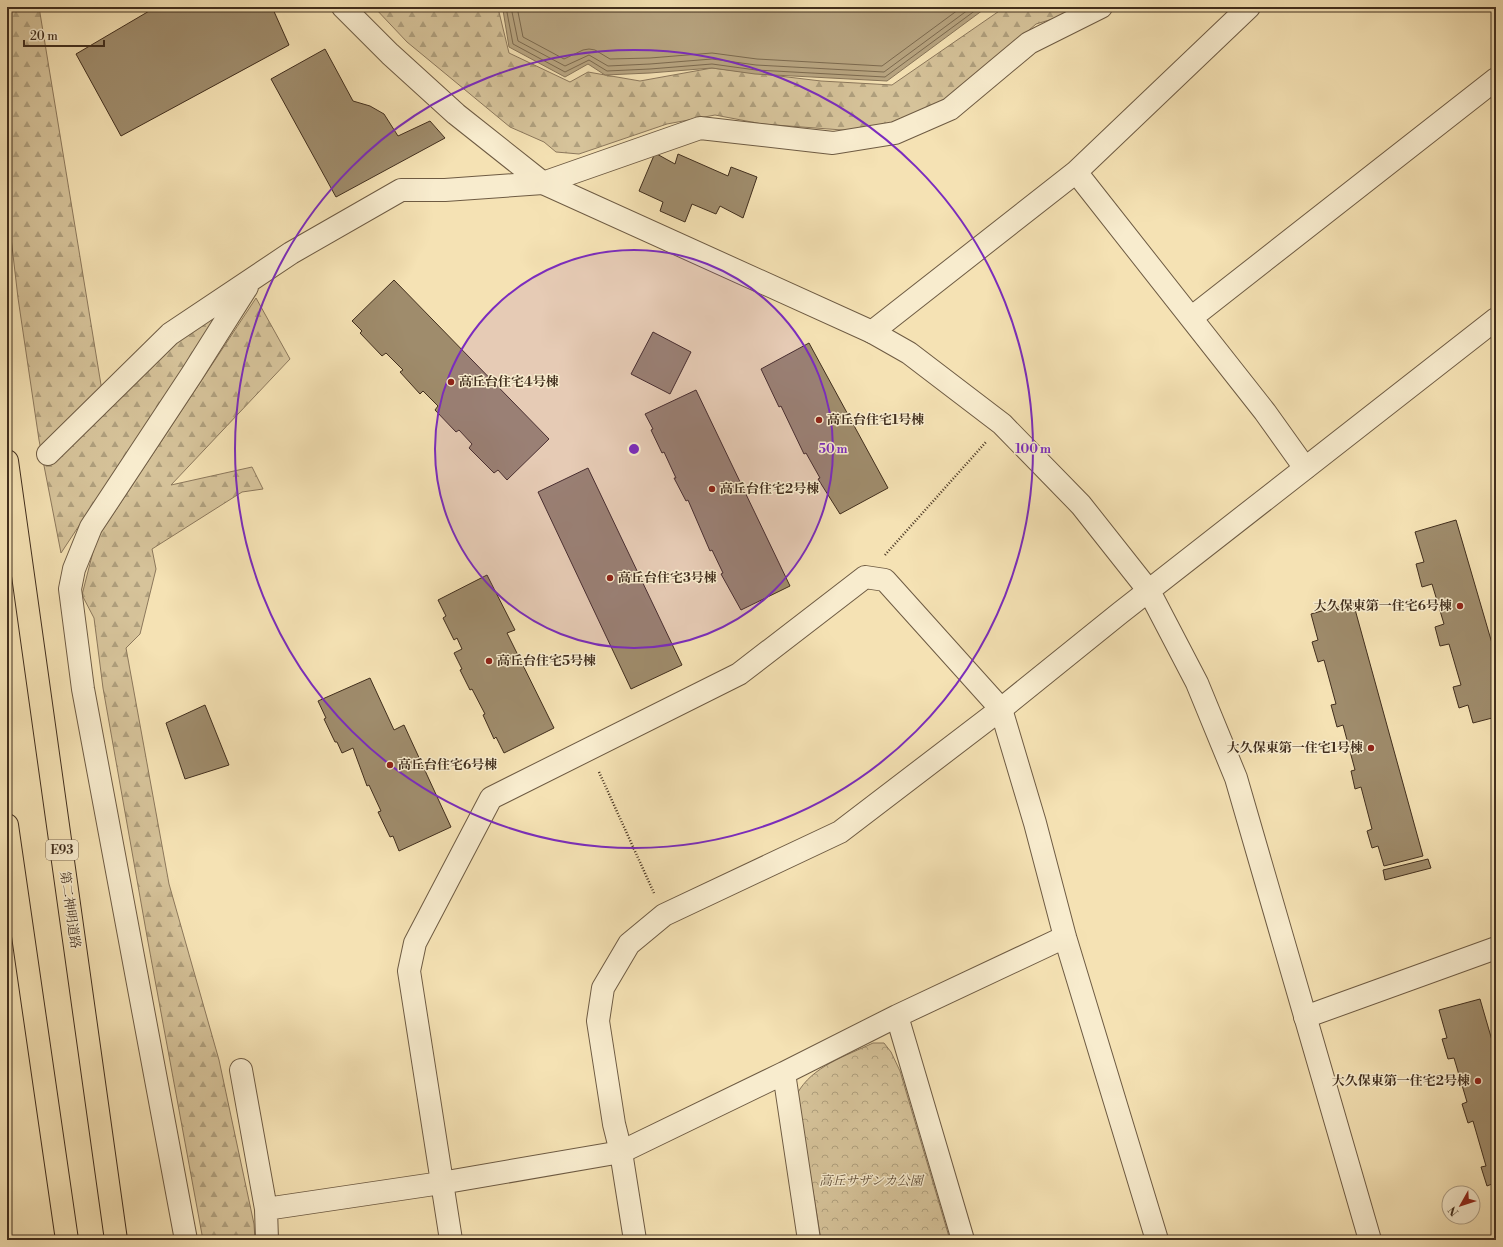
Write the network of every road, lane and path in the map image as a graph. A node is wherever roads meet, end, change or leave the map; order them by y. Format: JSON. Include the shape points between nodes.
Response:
{"nodes":[{"id":1,"x":343,"y":7,"type":"edge"},
{"id":2,"x":1101,"y":7,"type":"edge"},
{"id":3,"x":1250,"y":7,"type":"edge"},
{"id":4,"x":1496,"y":79,"type":"edge"},
{"id":5,"x":1076,"y":172,"type":"junction"},
{"id":6,"x":543,"y":183,"type":"junction"},
{"id":7,"x":251,"y":281,"type":"junction"},
{"id":8,"x":1191,"y":318,"type":"junction"},
{"id":9,"x":1496,"y":319,"type":"edge"},
{"id":10,"x":872,"y":332,"type":"junction"},
{"id":11,"x":1002,"y":424,"type":"junction"},
{"id":12,"x":48,"y":454,"type":"dead end"},
{"id":13,"x":7,"y":461,"type":"edge"},
{"id":14,"x":1305,"y":468,"type":"junction"},
{"id":15,"x":865,"y":577,"type":"junction"},
{"id":16,"x":1149,"y":591,"type":"junction"},
{"id":17,"x":1000,"y":709,"type":"junction"},
{"id":18,"x":589,"y":750,"type":"junction"},
{"id":19,"x":7,"y":825,"type":"edge"},
{"id":20,"x":664,"y":915,"type":"junction"},
{"id":21,"x":1065,"y":937,"type":"junction"},
{"id":22,"x":1496,"y":948,"type":"edge"},
{"id":23,"x":897,"y":1016,"type":"junction"},
{"id":24,"x":1305,"y":1017,"type":"junction"},
{"id":25,"x":241,"y":1070,"type":"dead end"},
{"id":26,"x":784,"y":1073,"type":"junction"},
{"id":27,"x":621,"y":1152,"type":"junction"},
{"id":28,"x":441,"y":1183,"type":"junction"},
{"id":29,"x":266,"y":1209,"type":"junction"},
{"id":30,"x":67,"y":1240,"type":"edge"},
{"id":31,"x":116,"y":1240,"type":"edge"},
{"id":32,"x":186,"y":1240,"type":"edge"},
{"id":33,"x":267,"y":1240,"type":"edge"},
{"id":34,"x":451,"y":1240,"type":"edge"},
{"id":35,"x":635,"y":1240,"type":"edge"},
{"id":36,"x":809,"y":1240,"type":"edge"},
{"id":37,"x":963,"y":1240,"type":"edge"},
{"id":38,"x":1157,"y":1240,"type":"edge"},
{"id":39,"x":1370,"y":1240,"type":"edge"}],
"edges":[{"from":1,"to":6,"type":"street","via":[[456,114]]},
{"from":2,"to":6,"type":"street","via":[[1029,43],[950,110],[895,133],[833,143],[700,128]]},
{"from":3,"to":5,"type":"street"},
{"from":4,"to":8,"type":"street"},
{"from":5,"to":8,"type":"street"},
{"from":5,"to":10,"type":"street"},
{"from":6,"to":7,"type":"street","via":[[445,190],[401,190],[291,253]]},
{"from":6,"to":10,"type":"street"},
{"from":7,"to":12,"type":"street","via":[[170,334]]},
{"from":7,"to":32,"type":"street","via":[[91,528],[74,569],[70,589],[83,689]]},
{"from":8,"to":14,"type":"street","via":[[1265,412]]},
{"from":9,"to":14,"type":"street"},
{"from":10,"to":11,"type":"street","via":[[909,354]]},
{"from":11,"to":15,"type":"path"},
{"from":11,"to":16,"type":"street","via":[[1081,505]]},
{"from":13,"to":31,"type":"highway","name":"第二神明道路","number":"E93"},
{"from":14,"to":16,"type":"street"},
{"from":15,"to":17,"type":"street","via":[[885,580]]},
{"from":15,"to":18,"type":"street","via":[[739,674]]},
{"from":16,"to":17,"type":"street"},
{"from":16,"to":24,"type":"street","via":[[1197,683],[1236,778]]},
{"from":17,"to":20,"type":"street","via":[[840,832]]},
{"from":17,"to":21,"type":"street","via":[[1035,823]]},
{"from":18,"to":20,"type":"path"},
{"from":18,"to":28,"type":"street","via":[[491,798],[416,943],[409,972]]},
{"from":19,"to":30,"type":"highway"},
{"from":20,"to":27,"type":"street","via":[[629,944],[603,988],[598,1021],[614,1124]]},
{"from":21,"to":23,"type":"street"},
{"from":21,"to":38,"type":"street"},
{"from":22,"to":24,"type":"street"},
{"from":23,"to":26,"type":"street"},
{"from":23,"to":37,"type":"street"},
{"from":24,"to":39,"type":"street"},
{"from":25,"to":29,"type":"street"},
{"from":26,"to":27,"type":"street"},
{"from":26,"to":36,"type":"street"},
{"from":27,"to":28,"type":"street"},
{"from":27,"to":35,"type":"street"},
{"from":28,"to":29,"type":"street"},
{"from":28,"to":34,"type":"street"},
{"from":29,"to":33,"type":"street"}]}
